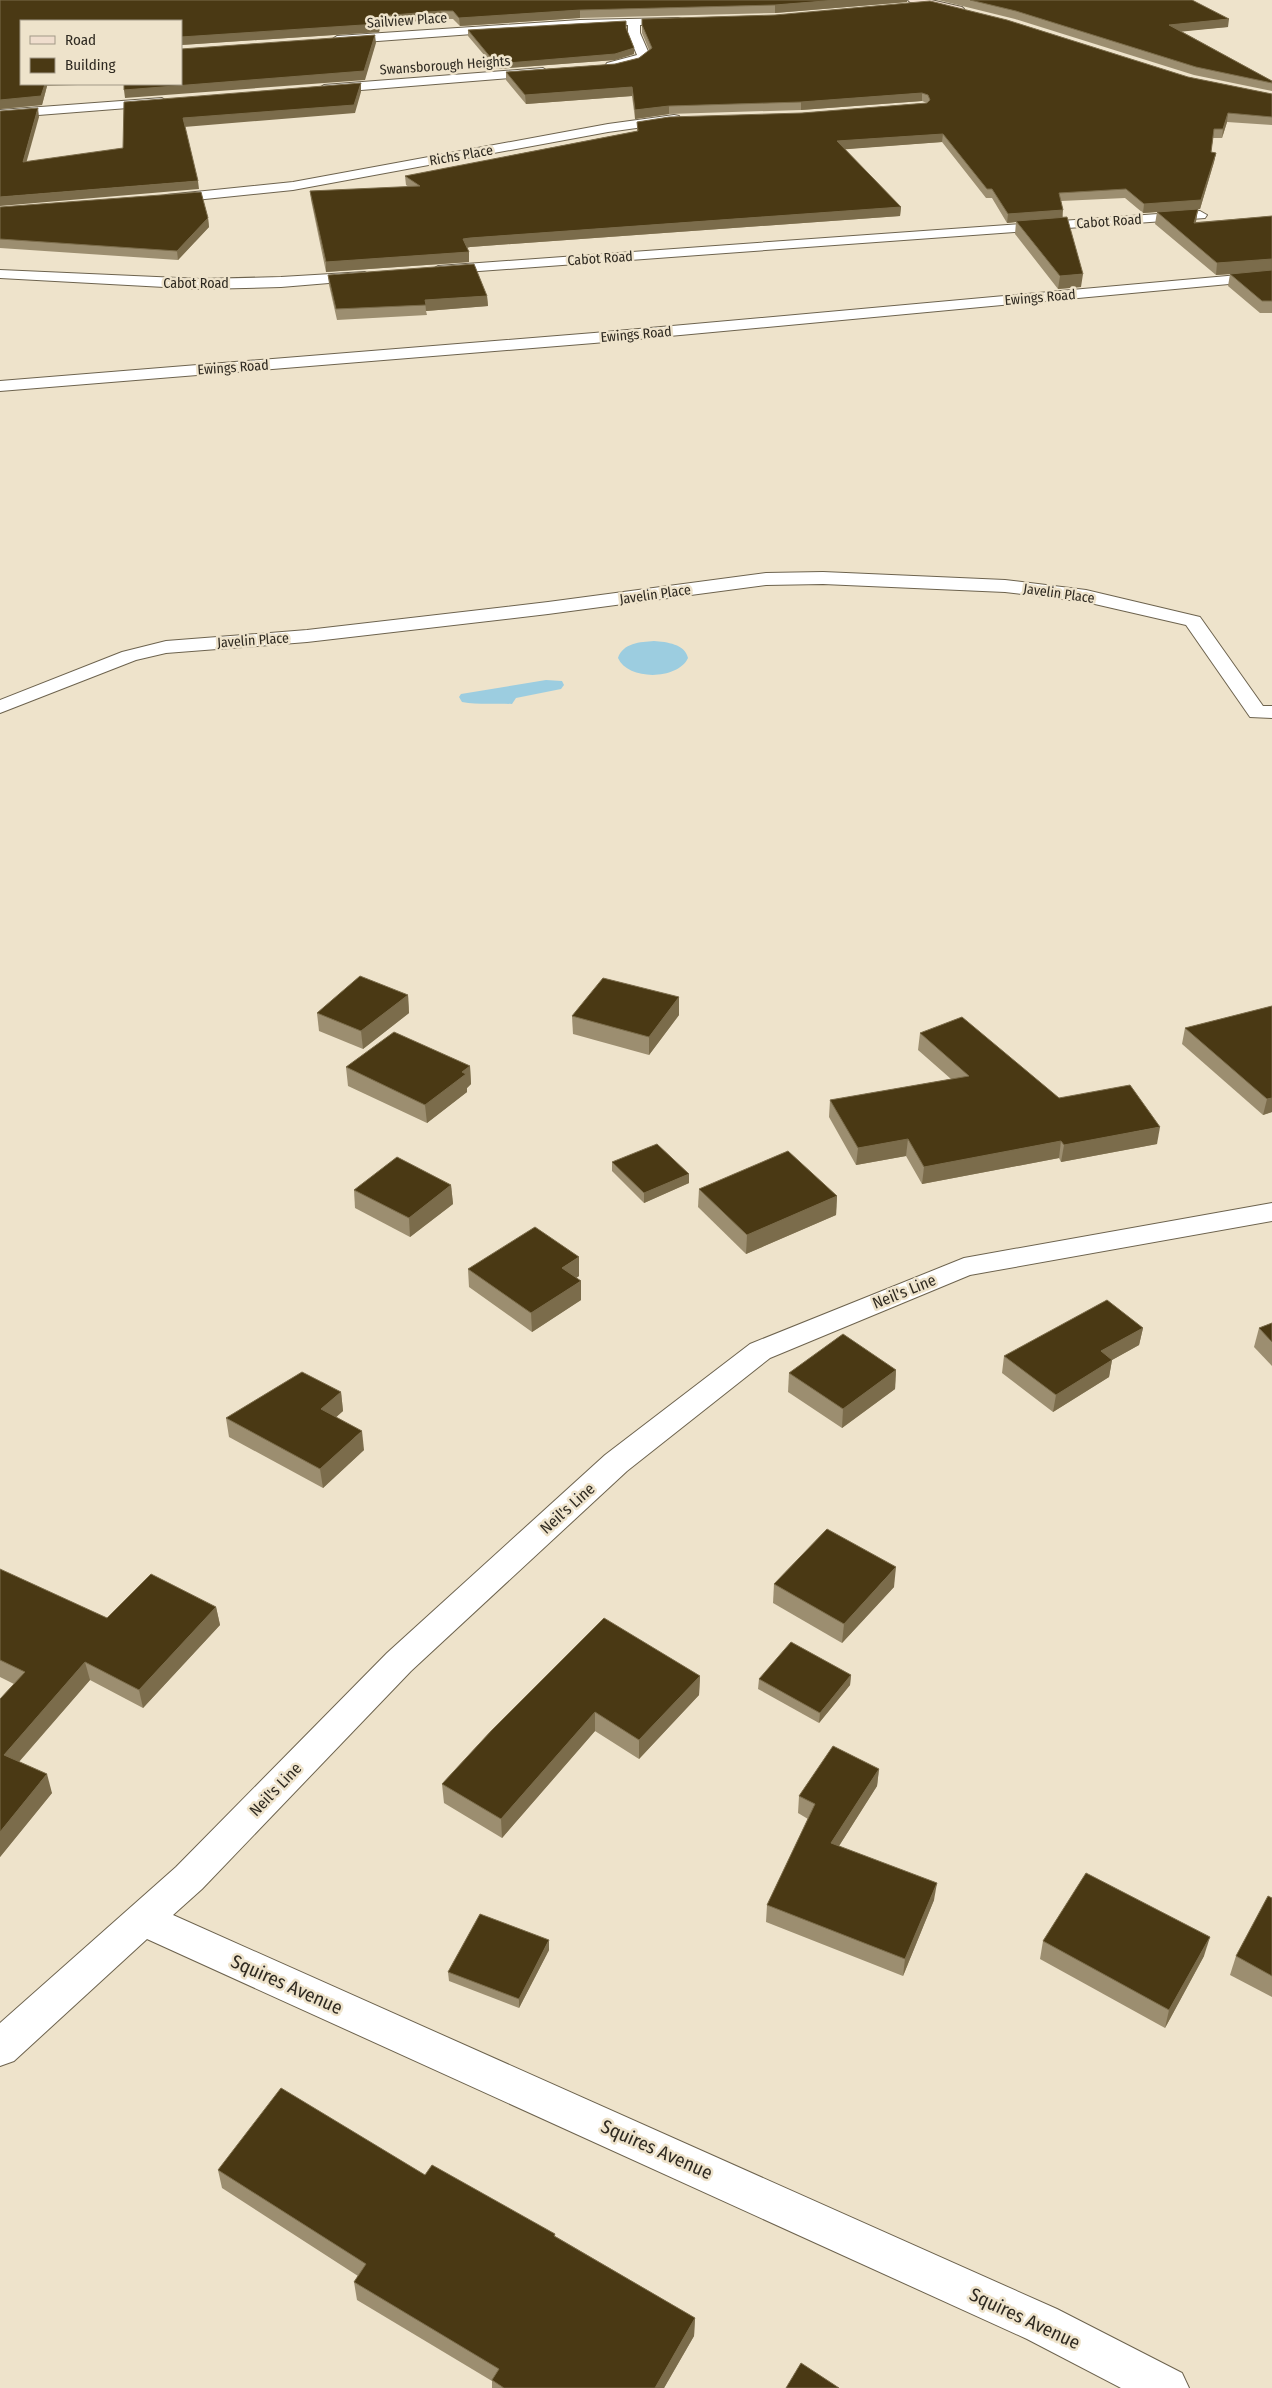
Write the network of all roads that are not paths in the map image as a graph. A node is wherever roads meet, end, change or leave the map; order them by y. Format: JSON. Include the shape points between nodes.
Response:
{"nodes":[{"id":1,"x":910,"y":3,"type":"edge"},
{"id":2,"x":974,"y":13,"type":"edge"},
{"id":3,"x":688,"y":21,"type":"edge"},
{"id":4,"x":634,"y":22,"type":"junction"},
{"id":5,"x":327,"y":41,"type":"edge"},
{"id":6,"x":601,"y":68,"type":"edge"},
{"id":7,"x":558,"y":71,"type":"edge"},
{"id":8,"x":313,"y":90,"type":"edge"},
{"id":9,"x":176,"y":101,"type":"edge"},
{"id":10,"x":0,"y":114,"type":"edge"},
{"id":11,"x":688,"y":118,"type":"edge"},
{"id":12,"x":156,"y":200,"type":"edge"},
{"id":13,"x":1200,"y":215,"type":"edge"},
{"id":14,"x":421,"y":272,"type":"edge"},
{"id":15,"x":0,"y":274,"type":"edge"},
{"id":16,"x":382,"y":274,"type":"edge"},
{"id":17,"x":1272,"y":276,"type":"edge"},
{"id":18,"x":0,"y":386,"type":"edge"},
{"id":19,"x":0,"y":707,"type":"edge"},
{"id":20,"x":1272,"y":712,"type":"edge"},
{"id":21,"x":1272,"y":1212,"type":"edge"},
{"id":22,"x":142,"y":1919,"type":"junction"},
{"id":23,"x":0,"y":2048,"type":"edge"},
{"id":24,"x":1167,"y":2388,"type":"edge"}],
"edges":[{"from":1,"to":2,"type":"street","via":[[934,4]]},
{"from":3,"to":4,"type":"street"},
{"from":4,"to":5,"type":"street","name":"Sailview Place"},
{"from":4,"to":6,"type":"street","via":[[634,33],[644,56]]},
{"from":7,"to":8,"type":"street","name":"Swansborough Heights"},
{"from":9,"to":10,"type":"street"},
{"from":11,"to":12,"type":"street","name":"Richs Place","via":[[601,130],[293,186]]},
{"from":13,"to":14,"type":"street","name":"Cabot Road"},
{"from":15,"to":16,"type":"street","name":"Cabot Road","via":[[201,284]]},
{"from":17,"to":18,"type":"street","name":"Ewings Road","via":[[594,338]]},
{"from":19,"to":20,"type":"street","name":"Javelin Place","via":[[130,656],[166,647],[307,636],[766,579],[823,578],[1014,587],[1086,596],[1193,622],[1256,713]]},
{"from":21,"to":22,"type":"street","name":"Neil's Line","via":[[964,1267],[760,1351],[616,1463],[406,1656],[189,1878]]},
{"from":22,"to":23,"type":"street","name":"Neil's Line"},
{"from":22,"to":24,"type":"street","name":"Squires Avenue","via":[[1042,2324]]}]}
